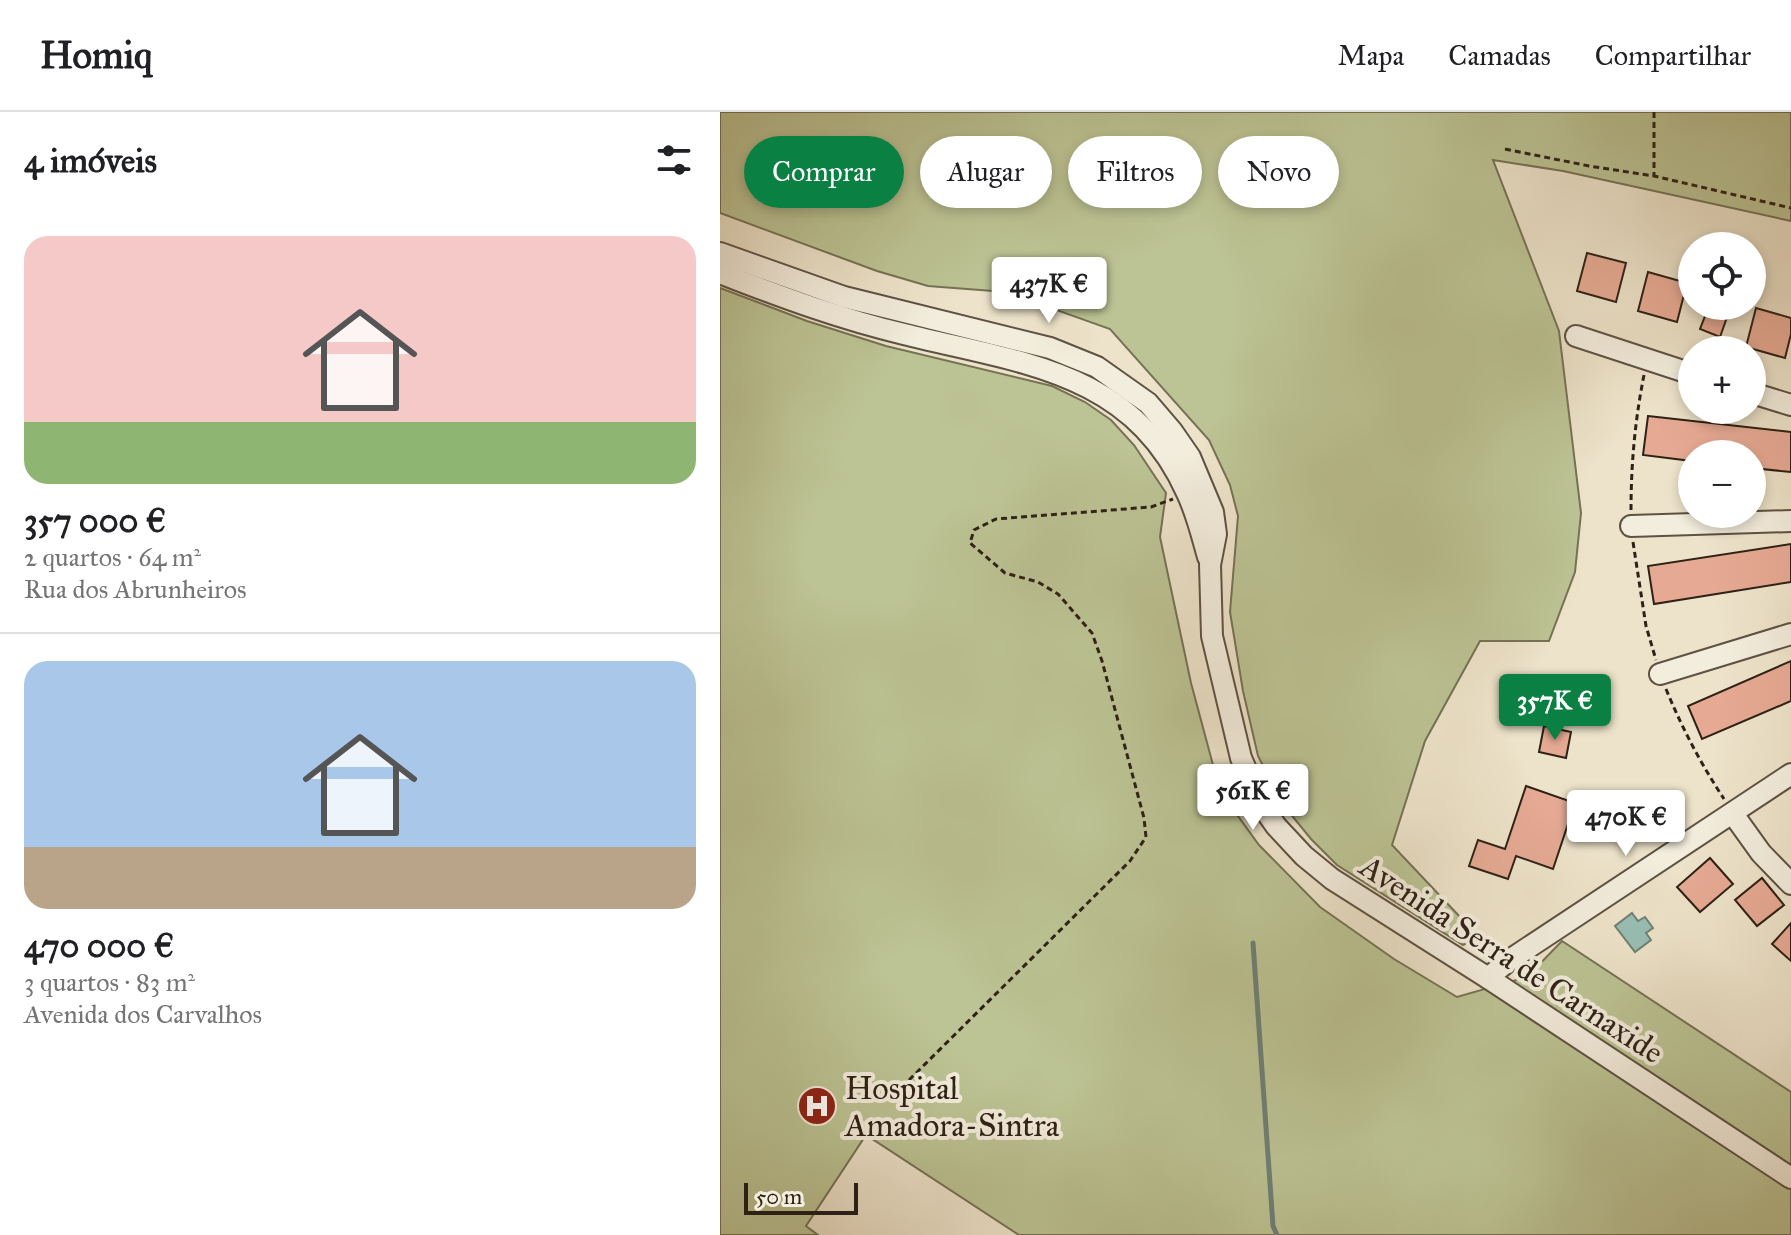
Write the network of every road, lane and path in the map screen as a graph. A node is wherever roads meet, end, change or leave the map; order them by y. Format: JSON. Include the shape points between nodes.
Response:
{"nodes":[{"id":1,"x":1654,"y":112,"type":"edge"},
{"id":2,"x":1505,"y":149,"type":"dead end"},
{"id":3,"x":1654,"y":176,"type":"junction"},
{"id":4,"x":1791,"y":208,"type":"edge"},
{"id":5,"x":720,"y":253,"type":"edge"},
{"id":6,"x":720,"y":273,"type":"edge"},
{"id":7,"x":1576,"y":336,"type":"dead end"},
{"id":8,"x":1648,"y":359,"type":"junction"},
{"id":9,"x":1678,"y":369,"type":"edge"},
{"id":10,"x":1766,"y":397,"type":"edge"},
{"id":11,"x":1791,"y":405,"type":"edge"},
{"id":12,"x":1187,"y":493,"type":"junction"},
{"id":13,"x":1791,"y":521,"type":"edge"},
{"id":14,"x":1631,"y":526,"type":"junction"},
{"id":15,"x":1210,"y":565,"type":"junction"},
{"id":16,"x":1791,"y":634,"type":"edge"},
{"id":17,"x":1660,"y":674,"type":"junction"},
{"id":18,"x":1791,"y":774,"type":"edge"},
{"id":19,"x":1733,"y":814,"type":"junction"},
{"id":20,"x":1791,"y":884,"type":"edge"},
{"id":21,"x":1488,"y":978,"type":"junction"},
{"id":22,"x":909,"y":1080,"type":"dead end"},
{"id":23,"x":1791,"y":1178,"type":"edge"}],
"edges":[{"from":1,"to":3,"type":"path"},
{"from":2,"to":3,"type":"path"},
{"from":3,"to":4,"type":"path"},
{"from":5,"to":15,"type":"street","name":"Avenida Serra de Carnaxide","via":[[844,297],[1050,348],[1120,381],[1172,431],[1204,484],[1216,534]]},
{"from":6,"to":12,"type":"street","name":"Avenida Serra de Carnaxide","via":[[839,317],[1027,363],[1094,389],[1137,421]]},
{"from":7,"to":8,"type":"street"},
{"from":8,"to":9,"type":"street"},
{"from":8,"to":14,"type":"path","via":[[1636,415]]},
{"from":10,"to":11,"type":"street"},
{"from":12,"to":15,"type":"street","name":"Avenida Serra de Carnaxide"},
{"from":12,"to":22,"type":"path","via":[[1151,507],[996,519],[974,530],[970,543],[976,550],[1005,573],[1058,594],[1092,633],[1146,837],[1130,861]]},
{"from":13,"to":14,"type":"street"},
{"from":14,"to":17,"type":"path","via":[[1636,577]]},
{"from":15,"to":21,"type":"street","name":"Avenida Serra de Carnaxide","via":[[1212,636],[1241,758],[1269,816],[1332,879]]},
{"from":16,"to":17,"type":"street"},
{"from":17,"to":19,"type":"path","via":[[1692,746]]},
{"from":18,"to":19,"type":"street"},
{"from":19,"to":20,"type":"street"},
{"from":19,"to":21,"type":"street"},
{"from":21,"to":23,"type":"street","name":"Avenida Serra de Carnaxide"}]}
